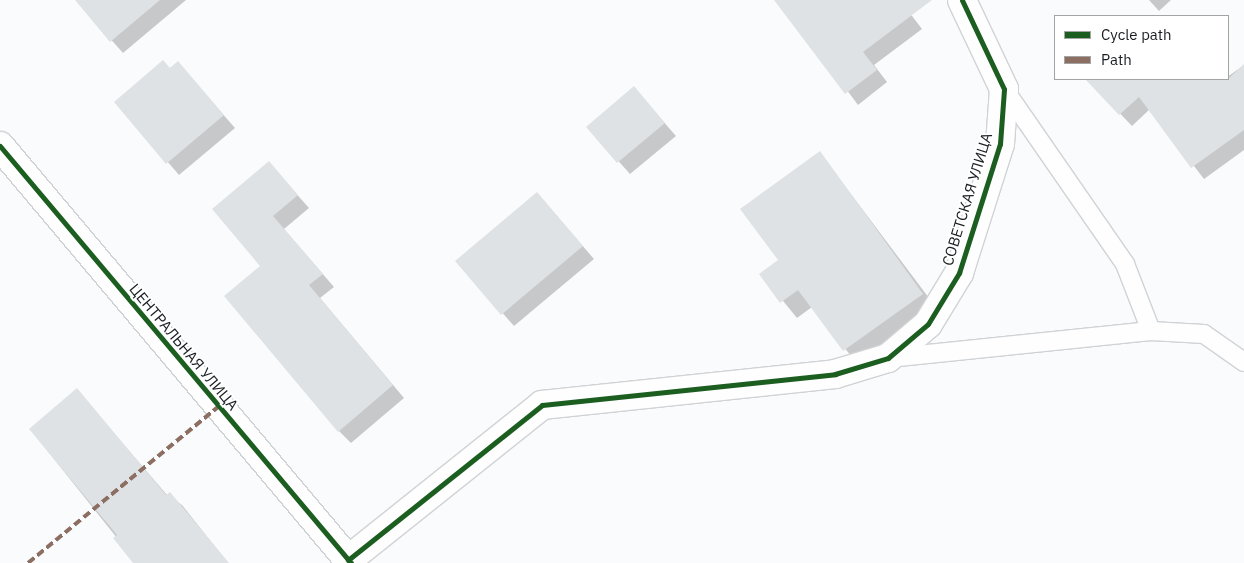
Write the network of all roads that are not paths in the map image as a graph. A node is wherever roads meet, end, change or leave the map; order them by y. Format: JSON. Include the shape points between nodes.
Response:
{"nodes":[{"id":1,"x":962,"y":0,"type":"edge"},
{"id":2,"x":1004,"y":89,"type":"junction"},
{"id":3,"x":0,"y":146,"type":"edge"},
{"id":4,"x":1151,"y":331,"type":"junction"},
{"id":5,"x":888,"y":358,"type":"junction"},
{"id":6,"x":1244,"y":362,"type":"edge"},
{"id":7,"x":350,"y":562,"type":"edge"}],
"edges":[{"from":1,"to":2,"type":"street","name":"СОВЕТСКАЯ УЛИЦА"},
{"from":2,"to":4,"type":"lane","via":[[1124,264]]},
{"from":2,"to":5,"type":"street","name":"СОВЕТСКАЯ УЛИЦА","via":[[1000,144],[959,272],[928,324]]},
{"from":3,"to":7,"type":"street","name":"ЦЕНТРАЛЬНАЯ УЛИЦА"},
{"from":4,"to":5,"type":"lane"},
{"from":4,"to":6,"type":"lane","via":[[1204,334]]},
{"from":5,"to":7,"type":"street","via":[[835,374],[542,405]]}]}
